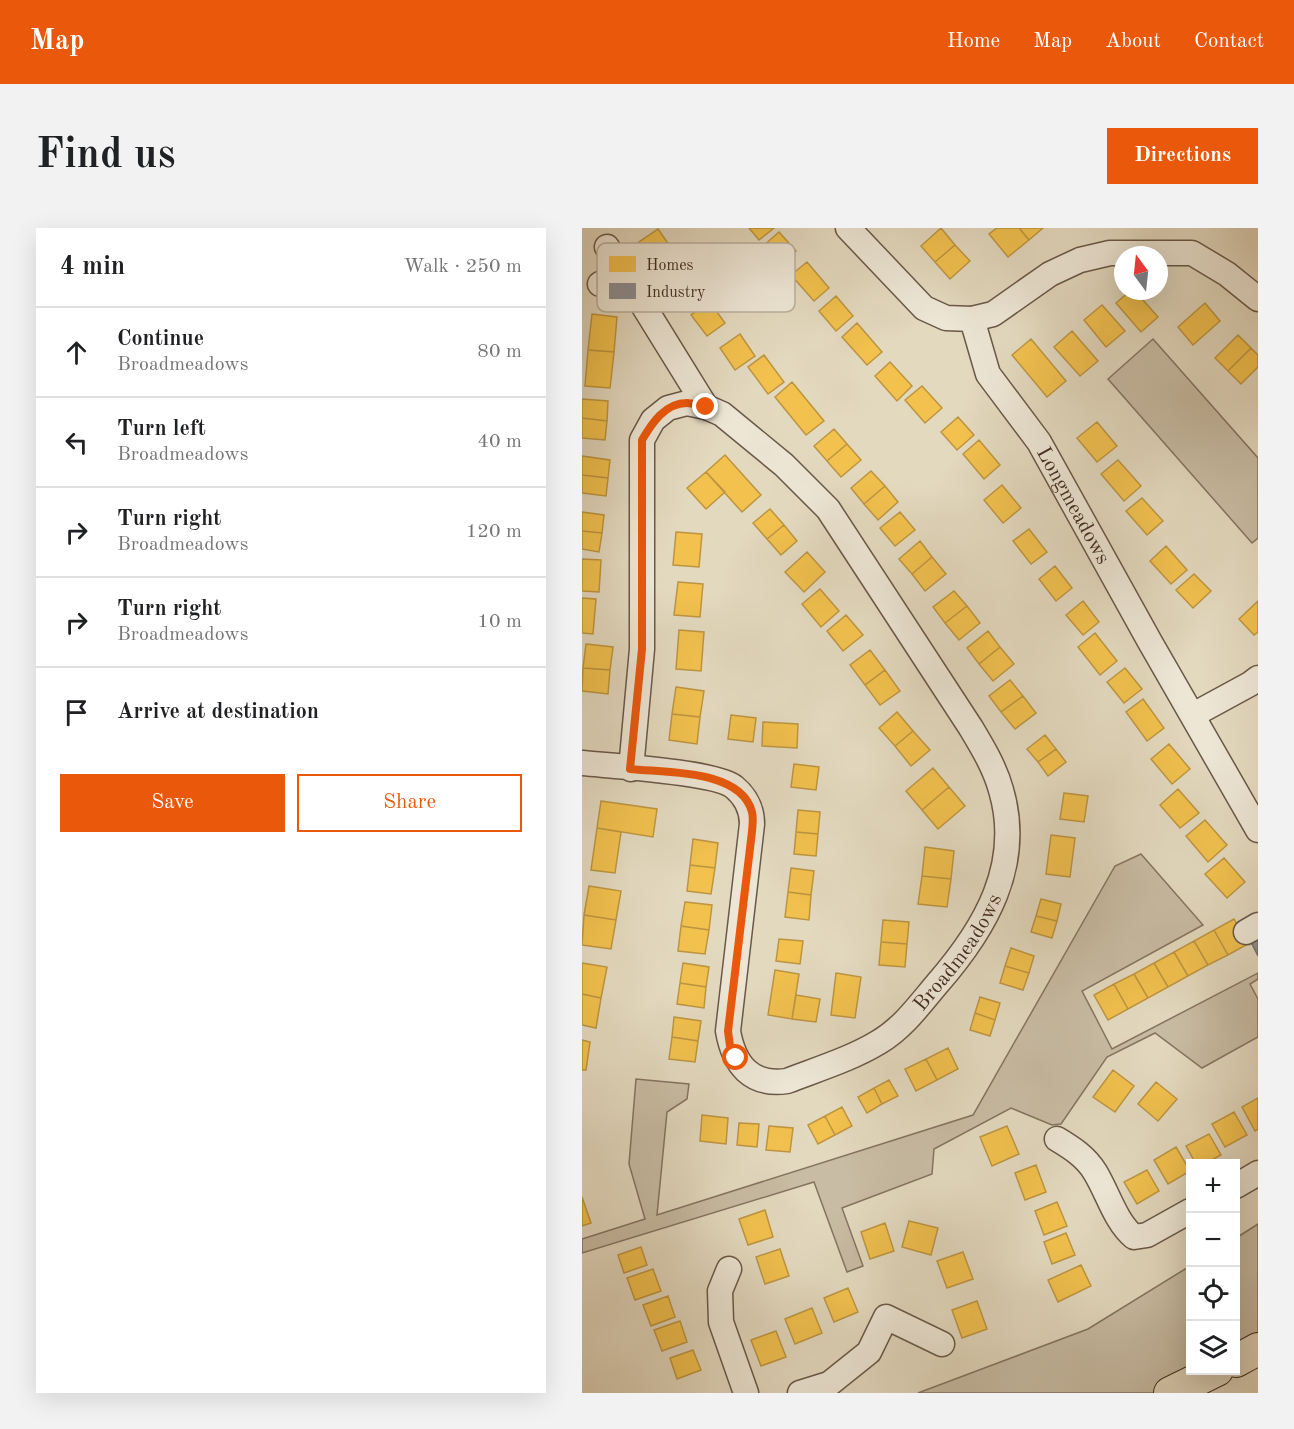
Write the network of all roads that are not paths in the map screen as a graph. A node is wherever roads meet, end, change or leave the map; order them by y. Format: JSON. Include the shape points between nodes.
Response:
{"nodes":[{"id":1,"x":848,"y":228,"type":"edge"},
{"id":2,"x":1258,"y":299,"type":"edge"},
{"id":3,"x":647,"y":312,"type":"edge"},
{"id":4,"x":972,"y":319,"type":"junction"},
{"id":5,"x":706,"y":407,"type":"junction"},
{"id":6,"x":1258,"y":678,"type":"edge"},
{"id":7,"x":1193,"y":715,"type":"junction"},
{"id":8,"x":582,"y":763,"type":"edge"},
{"id":9,"x":630,"y":769,"type":"junction"},
{"id":10,"x":1258,"y":830,"type":"edge"},
{"id":11,"x":1057,"y":1139,"type":"dead end"},
{"id":12,"x":1258,"y":1173,"type":"edge"},
{"id":13,"x":1240,"y":1183,"type":"edge"},
{"id":14,"x":1187,"y":1213,"type":"edge"},
{"id":15,"x":729,"y":1269,"type":"dead end"},
{"id":16,"x":942,"y":1344,"type":"dead end"},
{"id":17,"x":1258,"y":1349,"type":"edge"},
{"id":18,"x":1240,"y":1359,"type":"edge"},
{"id":19,"x":1208,"y":1375,"type":"edge"},
{"id":20,"x":746,"y":1393,"type":"edge"},
{"id":21,"x":800,"y":1393,"type":"edge"},
{"id":22,"x":1170,"y":1393,"type":"edge"}],
"edges":[{"from":1,"to":4,"type":"street","via":[[924,308],[946,318]]},
{"from":2,"to":4,"type":"street","via":[[1192,253],[1110,253],[1080,260],[1050,274],[993,314]]},
{"from":3,"to":5,"type":"street","name":"Broadmeadows"},
{"from":4,"to":7,"type":"street","name":"Longmeadows","via":[[988,374],[1039,442]]},
{"from":5,"to":9,"type":"street","name":"Broadmeadows","via":[[687,403],[668,408],[653,420],[642,440],[642,649]]},
{"from":5,"to":9,"type":"street","name":"Broadmeadows","via":[[722,414],[784,465],[828,509],[971,728],[1001,790],[1007,824],[1006,859],[999,890],[980,928],[952,968],[900,1026],[859,1053],[787,1081],[762,1080],[748,1074],[736,1058],[728,1031],[752,812],[745,797],[715,778]]},
{"from":6,"to":7,"type":"street"},
{"from":7,"to":10,"type":"street","name":"Longmeadows"},
{"from":8,"to":9,"type":"street","name":"Broadmeadows"},
{"from":11,"to":14,"type":"street","via":[[1095,1170],[1125,1229],[1134,1236],[1147,1236]]},
{"from":12,"to":13,"type":"street"},
{"from":15,"to":20,"type":"street","via":[[720,1291],[721,1322]]},
{"from":16,"to":21,"type":"street","via":[[886,1317],[868,1352],[829,1384]]},
{"from":17,"to":18,"type":"main road"},
{"from":19,"to":22,"type":"main road"}]}
